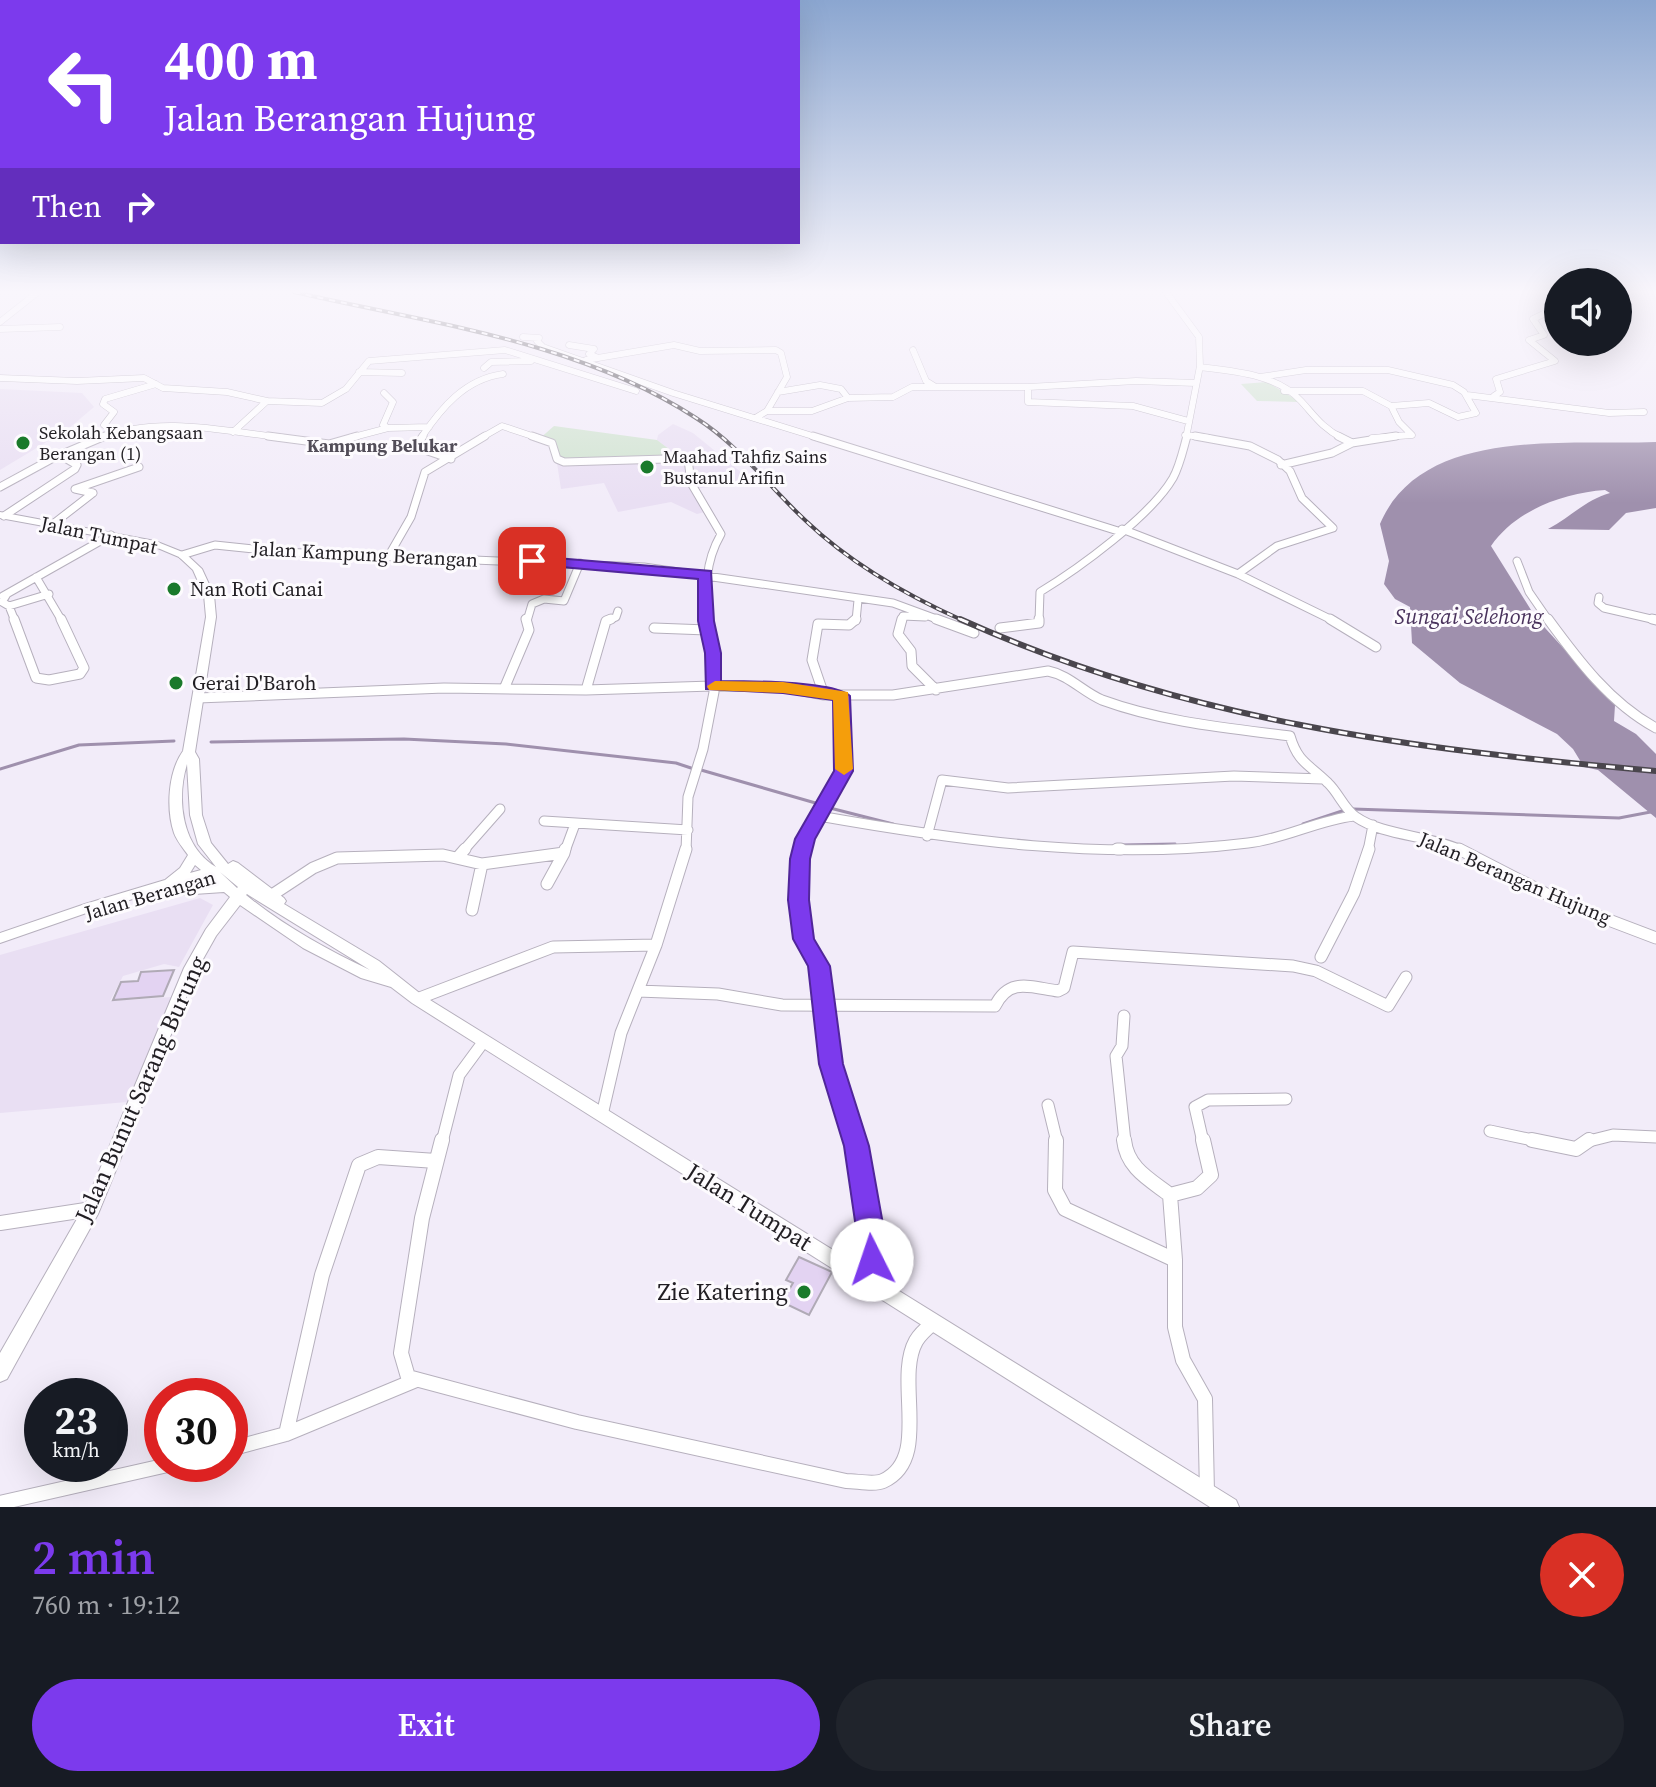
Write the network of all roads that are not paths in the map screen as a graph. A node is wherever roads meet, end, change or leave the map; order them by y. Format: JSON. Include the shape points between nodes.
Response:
{"nodes":[{"id":1,"x":368,"y":362,"type":"edge"},
{"id":2,"x":491,"y":362,"type":"edge"},
{"id":3,"x":546,"y":362,"type":"edge"},
{"id":4,"x":592,"y":362,"type":"edge"},
{"id":5,"x":783,"y":362,"type":"edge"},
{"id":6,"x":918,"y":362,"type":"edge"},
{"id":7,"x":1200,"y":362,"type":"edge"},
{"id":8,"x":1551,"y":362,"type":"edge"},
{"id":9,"x":1200,"y":367,"type":"junction"},
{"id":10,"x":484,"y":368,"type":"dead end"},
{"id":11,"x":359,"y":372,"type":"junction"},
{"id":12,"x":402,"y":373,"type":"dead end"},
{"id":13,"x":503,"y":374,"type":"dead end"},
{"id":14,"x":1260,"y":377,"type":"junction"},
{"id":15,"x":0,"y":378,"type":"edge"},
{"id":16,"x":1196,"y":383,"type":"junction"},
{"id":17,"x":156,"y":384,"type":"junction"},
{"id":18,"x":934,"y":386,"type":"junction"},
{"id":19,"x":1028,"y":387,"type":"junction"},
{"id":20,"x":636,"y":391,"type":"dead end"},
{"id":21,"x":1284,"y":391,"type":"junction"},
{"id":22,"x":775,"y":392,"type":"junction"},
{"id":23,"x":384,"y":393,"type":"dead end"},
{"id":24,"x":1467,"y":395,"type":"junction"},
{"id":25,"x":1494,"y":396,"type":"junction"},
{"id":26,"x":848,"y":398,"type":"junction"},
{"id":27,"x":267,"y":401,"type":"junction"},
{"id":28,"x":1391,"y":406,"type":"junction"},
{"id":29,"x":767,"y":411,"type":"junction"},
{"id":30,"x":1644,"y":412,"type":"dead end"},
{"id":31,"x":757,"y":417,"type":"junction"},
{"id":32,"x":1188,"y":421,"type":"junction"},
{"id":33,"x":429,"y":427,"type":"junction"},
{"id":34,"x":388,"y":428,"type":"junction"},
{"id":35,"x":116,"y":432,"type":"junction"},
{"id":36,"x":233,"y":432,"type":"junction"},
{"id":37,"x":1185,"y":435,"type":"junction"},
{"id":38,"x":1352,"y":443,"type":"junction"},
{"id":39,"x":57,"y":456,"type":"dead end"},
{"id":40,"x":451,"y":459,"type":"junction"},
{"id":41,"x":666,"y":459,"type":"dead end"},
{"id":42,"x":688,"y":459,"type":"dead end"},
{"id":43,"x":1281,"y":465,"type":"junction"},
{"id":44,"x":139,"y":467,"type":"dead end"},
{"id":45,"x":0,"y":487,"type":"edge"},
{"id":46,"x":2,"y":515,"type":"edge"},
{"id":47,"x":53,"y":524,"type":"junction"},
{"id":48,"x":1120,"y":530,"type":"junction"},
{"id":49,"x":111,"y":535,"type":"junction"},
{"id":50,"x":182,"y":555,"type":"junction"},
{"id":51,"x":388,"y":557,"type":"junction"},
{"id":52,"x":1517,"y":561,"type":"dead end"},
{"id":53,"x":580,"y":563,"type":"junction"},
{"id":54,"x":1238,"y":574,"type":"junction"},
{"id":55,"x":705,"y":575,"type":"junction"},
{"id":56,"x":36,"y":577,"type":"junction"},
{"id":57,"x":49,"y":594,"type":"junction"},
{"id":58,"x":4,"y":596,"type":"edge"},
{"id":59,"x":1599,"y":597,"type":"dead end"},
{"id":60,"x":858,"y":600,"type":"junction"},
{"id":61,"x":9,"y":606,"type":"junction"},
{"id":62,"x":618,"y":611,"type":"dead end"},
{"id":63,"x":933,"y":617,"type":"junction"},
{"id":64,"x":1656,"y":620,"type":"edge"},
{"id":65,"x":654,"y":628,"type":"dead end"},
{"id":66,"x":1000,"y":628,"type":"dead end"},
{"id":67,"x":707,"y":630,"type":"junction"},
{"id":68,"x":974,"y":633,"type":"dead end"},
{"id":69,"x":1376,"y":647,"type":"dead end"},
{"id":70,"x":712,"y":686,"type":"junction"},
{"id":71,"x":504,"y":689,"type":"junction"},
{"id":72,"x":586,"y":690,"type":"junction"},
{"id":73,"x":936,"y":690,"type":"junction"},
{"id":74,"x":824,"y":695,"type":"junction"},
{"id":75,"x":842,"y":696,"type":"junction"},
{"id":76,"x":198,"y":698,"type":"junction"},
{"id":77,"x":1656,"y":728,"type":"edge"},
{"id":78,"x":189,"y":752,"type":"junction"},
{"id":79,"x":1324,"y":779,"type":"junction"},
{"id":80,"x":500,"y":809,"type":"dead end"},
{"id":81,"x":1351,"y":812,"type":"junction"},
{"id":82,"x":819,"y":816,"type":"junction"},
{"id":83,"x":544,"y":821,"type":"dead end"},
{"id":84,"x":575,"y":824,"type":"junction"},
{"id":85,"x":1373,"y":825,"type":"junction"},
{"id":86,"x":688,"y":830,"type":"junction"},
{"id":87,"x":927,"y":836,"type":"junction"},
{"id":88,"x":200,"y":849,"type":"junction"},
{"id":89,"x":564,"y":853,"type":"junction"},
{"id":90,"x":458,"y":857,"type":"junction"},
{"id":91,"x":482,"y":864,"type":"junction"},
{"id":92,"x":231,"y":884,"type":"junction"},
{"id":93,"x":547,"y":884,"type":"dead end"},
{"id":94,"x":172,"y":888,"type":"junction"},
{"id":95,"x":272,"y":895,"type":"junction"},
{"id":96,"x":472,"y":910,"type":"dead end"},
{"id":97,"x":300,"y":923,"type":"junction"},
{"id":98,"x":211,"y":933,"type":"junction"},
{"id":99,"x":0,"y":938,"type":"edge"},
{"id":100,"x":1656,"y":938,"type":"edge"},
{"id":101,"x":656,"y":945,"type":"junction"},
{"id":102,"x":1321,"y":957,"type":"dead end"},
{"id":103,"x":1406,"y":977,"type":"dead end"},
{"id":104,"x":392,"y":982,"type":"junction"},
{"id":105,"x":638,"y":991,"type":"junction"},
{"id":106,"x":417,"y":999,"type":"junction"},
{"id":107,"x":823,"y":1005,"type":"junction"},
{"id":108,"x":1124,"y":1016,"type":"dead end"},
{"id":109,"x":484,"y":1041,"type":"junction"},
{"id":110,"x":1286,"y":1099,"type":"dead end"},
{"id":111,"x":1048,"y":1105,"type":"dead end"},
{"id":112,"x":602,"y":1115,"type":"junction"},
{"id":113,"x":1490,"y":1131,"type":"dead end"},
{"id":114,"x":1656,"y":1137,"type":"edge"},
{"id":115,"x":436,"y":1161,"type":"junction"},
{"id":116,"x":1170,"y":1195,"type":"junction"},
{"id":117,"x":92,"y":1209,"type":"junction"},
{"id":118,"x":0,"y":1223,"type":"edge"},
{"id":119,"x":1175,"y":1260,"type":"junction"},
{"id":120,"x":863,"y":1279,"type":"junction"},
{"id":121,"x":933,"y":1323,"type":"junction"},
{"id":122,"x":0,"y":1372,"type":"edge"},
{"id":123,"x":416,"y":1380,"type":"junction"},
{"id":124,"x":286,"y":1434,"type":"junction"},
{"id":125,"x":248,"y":1444,"type":"edge"},
{"id":126,"x":144,"y":1470,"type":"edge"},
{"id":127,"x":1207,"y":1493,"type":"junction"},
{"id":128,"x":0,"y":1503,"type":"edge"},
{"id":129,"x":1229,"y":1507,"type":"edge"}],
"edges":[{"from":1,"to":11,"type":"street"},
{"from":2,"to":10,"type":"street"},
{"from":3,"to":20,"type":"street"},
{"from":4,"to":31,"type":"street"},
{"from":5,"to":22,"type":"street","via":[[787,377]]},
{"from":6,"to":18,"type":"street"},
{"from":7,"to":9,"type":"street"},
{"from":8,"to":25,"type":"street","via":[[1496,379],[1500,392]]},
{"from":9,"to":14,"type":"street","via":[[1237,369]]},
{"from":9,"to":16,"type":"street"},
{"from":11,"to":12,"type":"street"},
{"from":11,"to":27,"type":"street","via":[[346,389],[322,403]]},
{"from":13,"to":33,"type":"street","via":[[459,394]]},
{"from":14,"to":21,"type":"street"},
{"from":14,"to":24,"type":"street","via":[[1378,369],[1441,380]]},
{"from":15,"to":17,"type":"street","via":[[144,378]]},
{"from":16,"to":19,"type":"street"},
{"from":16,"to":32,"type":"street"},
{"from":17,"to":27,"type":"street"},
{"from":17,"to":35,"type":"street","via":[[105,399],[103,404],[114,412],[104,425]]},
{"from":18,"to":19,"type":"street"},
{"from":18,"to":26,"type":"street","via":[[908,387],[893,397]]},
{"from":19,"to":32,"type":"street","via":[[1028,402],[1133,406]]},
{"from":21,"to":28,"type":"street","via":[[1363,391]]},
{"from":21,"to":38,"type":"street","via":[[1303,402],[1330,433]]},
{"from":22,"to":26,"type":"street","via":[[827,386],[841,389]]},
{"from":22,"to":29,"type":"street"},
{"from":23,"to":34,"type":"street","via":[[393,402],[383,425]]},
{"from":24,"to":25,"type":"street"},
{"from":24,"to":28,"type":"street","via":[[1476,413],[1469,417],[1429,403]]},
{"from":25,"to":30,"type":"street","via":[[1609,413]]},
{"from":26,"to":29,"type":"street","via":[[812,411]]},
{"from":27,"to":36,"type":"street"},
{"from":28,"to":38,"type":"street","via":[[1412,435]]},
{"from":29,"to":31,"type":"street"},
{"from":31,"to":48,"type":"street"},
{"from":32,"to":37,"type":"street"},
{"from":33,"to":34,"type":"street"},
{"from":33,"to":40,"type":"street","via":[[416,449]]},
{"from":34,"to":36,"type":"street","via":[[334,444]]},
{"from":35,"to":36,"type":"street","via":[[165,425]]},
{"from":35,"to":46,"type":"street","via":[[60,455],[77,465],[75,469]]},
{"from":37,"to":43,"type":"street","via":[[1249,444]]},
{"from":37,"to":48,"type":"street","via":[[1174,478]]},
{"from":38,"to":43,"type":"street"},
{"from":39,"to":45,"type":"street"},
{"from":40,"to":41,"type":"street","via":[[502,426],[552,443],[557,459],[564,462]]},
{"from":40,"to":51,"type":"street","via":[[425,472]]},
{"from":42,"to":55,"type":"street","via":[[691,483],[721,534]]},
{"from":43,"to":54,"type":"street","via":[[1305,501],[1333,528],[1277,546]]},
{"from":44,"to":47,"type":"street","via":[[75,489],[93,493]]},
{"from":46,"to":47,"type":"main road","name":"Jalan Tumpat"},
{"from":47,"to":49,"type":"main road","name":"Jalan Tumpat"},
{"from":48,"to":54,"type":"street"},
{"from":48,"to":66,"type":"street","via":[[1040,592],[1039,623]]},
{"from":49,"to":50,"type":"main road","name":"Jalan Tumpat"},
{"from":49,"to":56,"type":"street"},
{"from":50,"to":51,"type":"street","name":"Jalan Kampung Berangan","via":[[215,545]]},
{"from":50,"to":76,"type":"main road","name":"Jalan Tumpat","via":[[202,576],[209,595],[211,617]]},
{"from":51,"to":53,"type":"street","name":"Jalan Kampung Berangan"},
{"from":52,"to":77,"type":"street","via":[[1528,593],[1593,673],[1619,703]]},
{"from":53,"to":55,"type":"street","name":"Jalan Kampung Berangan"},
{"from":53,"to":71,"type":"street","via":[[564,601],[532,604],[526,619],[529,630]]},
{"from":54,"to":69,"type":"street"},
{"from":55,"to":60,"type":"street","name":"Jalan Kampung Berangan"},
{"from":55,"to":67,"type":"street"},
{"from":56,"to":57,"type":"street"},
{"from":56,"to":58,"type":"street"},
{"from":57,"to":61,"type":"street"},
{"from":57,"to":61,"type":"street","via":[[84,668],[76,676],[36,678]]},
{"from":58,"to":61,"type":"street","via":[[2,602]]},
{"from":59,"to":64,"type":"street","via":[[1604,608]]},
{"from":60,"to":63,"type":"street","name":"Jalan Kampung Berangan","via":[[902,605]]},
{"from":60,"to":74,"type":"street","via":[[856,622],[818,624],[812,660]]},
{"from":62,"to":72,"type":"street","via":[[606,621]]},
{"from":63,"to":68,"type":"street","name":"Jalan Kampung Berangan"},
{"from":63,"to":73,"type":"street","via":[[903,616],[898,634],[911,651],[912,666]]},
{"from":65,"to":67,"type":"street"},
{"from":67,"to":70,"type":"street"},
{"from":70,"to":72,"type":"street","name":"Jalan Berangan Hujung"},
{"from":70,"to":74,"type":"street","name":"Jalan Berangan Hujung","via":[[783,687]]},
{"from":70,"to":86,"type":"street","via":[[703,749],[688,797]]},
{"from":71,"to":72,"type":"street","name":"Jalan Berangan Hujung"},
{"from":71,"to":76,"type":"street","name":"Jalan Berangan Hujung"},
{"from":73,"to":75,"type":"street","name":"Jalan Berangan Hujung"},
{"from":73,"to":79,"type":"street","name":"Jalan Berangan Hujung","via":[[1059,673],[1100,699],[1199,725],[1290,736],[1296,756]]},
{"from":74,"to":75,"type":"street","name":"Jalan Berangan Hujung"},
{"from":75,"to":82,"type":"street","via":[[844,771]]},
{"from":76,"to":78,"type":"main road","name":"Jalan Tumpat"},
{"from":78,"to":88,"type":"main road","name":"Jalan Tumpat"},
{"from":78,"to":88,"type":"main road","name":"Jalan Tumpat","via":[[178,778],[177,824]]},
{"from":79,"to":81,"type":"street","name":"Jalan Berangan Hujung"},
{"from":79,"to":87,"type":"street","via":[[1234,776],[1008,788],[942,780]]},
{"from":80,"to":90,"type":"street"},
{"from":81,"to":85,"type":"street","name":"Jalan Berangan Hujung"},
{"from":81,"to":87,"type":"street","via":[[1275,838],[1217,846],[1069,849]]},
{"from":82,"to":87,"type":"street"},
{"from":82,"to":107,"type":"street","via":[[800,859],[798,900],[803,939],[819,966]]},
{"from":83,"to":84,"type":"street"},
{"from":84,"to":86,"type":"street"},
{"from":84,"to":89,"type":"street"},
{"from":85,"to":100,"type":"street","name":"Jalan Berangan Hujung","via":[[1440,840],[1564,903]]},
{"from":85,"to":102,"type":"street","via":[[1371,849],[1352,900]]},
{"from":86,"to":101,"type":"street"},
{"from":88,"to":92,"type":"main road","name":"Jalan Tumpat"},
{"from":88,"to":94,"type":"main road"},
{"from":88,"to":95,"type":"main road"},
{"from":89,"to":91,"type":"street"},
{"from":89,"to":93,"type":"street"},
{"from":90,"to":91,"type":"street"},
{"from":90,"to":95,"type":"street","via":[[337,858]]},
{"from":91,"to":96,"type":"street"},
{"from":92,"to":94,"type":"main road","name":"Jalan Berangan"},
{"from":92,"to":94,"type":"main road"},
{"from":92,"to":97,"type":"main road","name":"Jalan Tumpat"},
{"from":92,"to":98,"type":"main road","name":"Jalan Bunut Sarang Burung","via":[[224,914]]},
{"from":92,"to":98,"type":"main road","name":"Jalan Bunut Sarang Burung"},
{"from":92,"to":104,"type":"main road","name":"Jalan Tumpat","via":[[363,976]]},
{"from":94,"to":99,"type":"main road","name":"Jalan Berangan"},
{"from":95,"to":97,"type":"main road"},
{"from":97,"to":104,"type":"main road","name":"Jalan Tumpat","via":[[374,965]]},
{"from":98,"to":117,"type":"main road","name":"Jalan Bunut Sarang Burung","via":[[168,1019]]},
{"from":101,"to":105,"type":"street"},
{"from":101,"to":106,"type":"street","via":[[553,947]]},
{"from":103,"to":107,"type":"street","via":[[1388,1006],[1316,971],[1293,966],[1073,952],[1064,988],[1014,984],[1002,991],[995,1006]]},
{"from":104,"to":106,"type":"main road","name":"Jalan Tumpat"},
{"from":105,"to":107,"type":"street"},
{"from":105,"to":112,"type":"street","via":[[621,1033]]},
{"from":106,"to":109,"type":"main road","name":"Jalan Tumpat"},
{"from":107,"to":120,"type":"street","via":[[831,1064],[856,1146],[872,1241],[872,1260]]},
{"from":108,"to":116,"type":"street","via":[[1116,1056],[1126,1156]]},
{"from":109,"to":112,"type":"main road","name":"Jalan Tumpat"},
{"from":109,"to":115,"type":"street","via":[[459,1075]]},
{"from":110,"to":116,"type":"street","via":[[1199,1103],[1195,1107],[1211,1175],[1197,1188]]},
{"from":111,"to":119,"type":"street","via":[[1059,1156],[1056,1199],[1065,1209]]},
{"from":112,"to":120,"type":"main road","name":"Jalan Tumpat"},
{"from":113,"to":114,"type":"street","via":[[1576,1149],[1597,1136]]},
{"from":115,"to":123,"type":"street","via":[[401,1353],[403,1368]]},
{"from":115,"to":124,"type":"street","via":[[378,1157],[359,1165],[322,1275]]},
{"from":116,"to":119,"type":"street"},
{"from":117,"to":118,"type":"street"},
{"from":117,"to":122,"type":"main road","name":"Jalan Bunut Sarang Burung"},
{"from":119,"to":127,"type":"street","via":[[1175,1327],[1183,1360],[1205,1399]]},
{"from":120,"to":121,"type":"main road","name":"Jalan Tumpat"},
{"from":121,"to":123,"type":"street","via":[[914,1344],[906,1391],[909,1445],[904,1462],[881,1482],[846,1481]]},
{"from":121,"to":127,"type":"main road","name":"Jalan Tumpat"},
{"from":123,"to":124,"type":"street"},
{"from":124,"to":125,"type":"street"},
{"from":126,"to":128,"type":"street"},
{"from":127,"to":129,"type":"main road","name":"Jalan Tumpat"}]}
